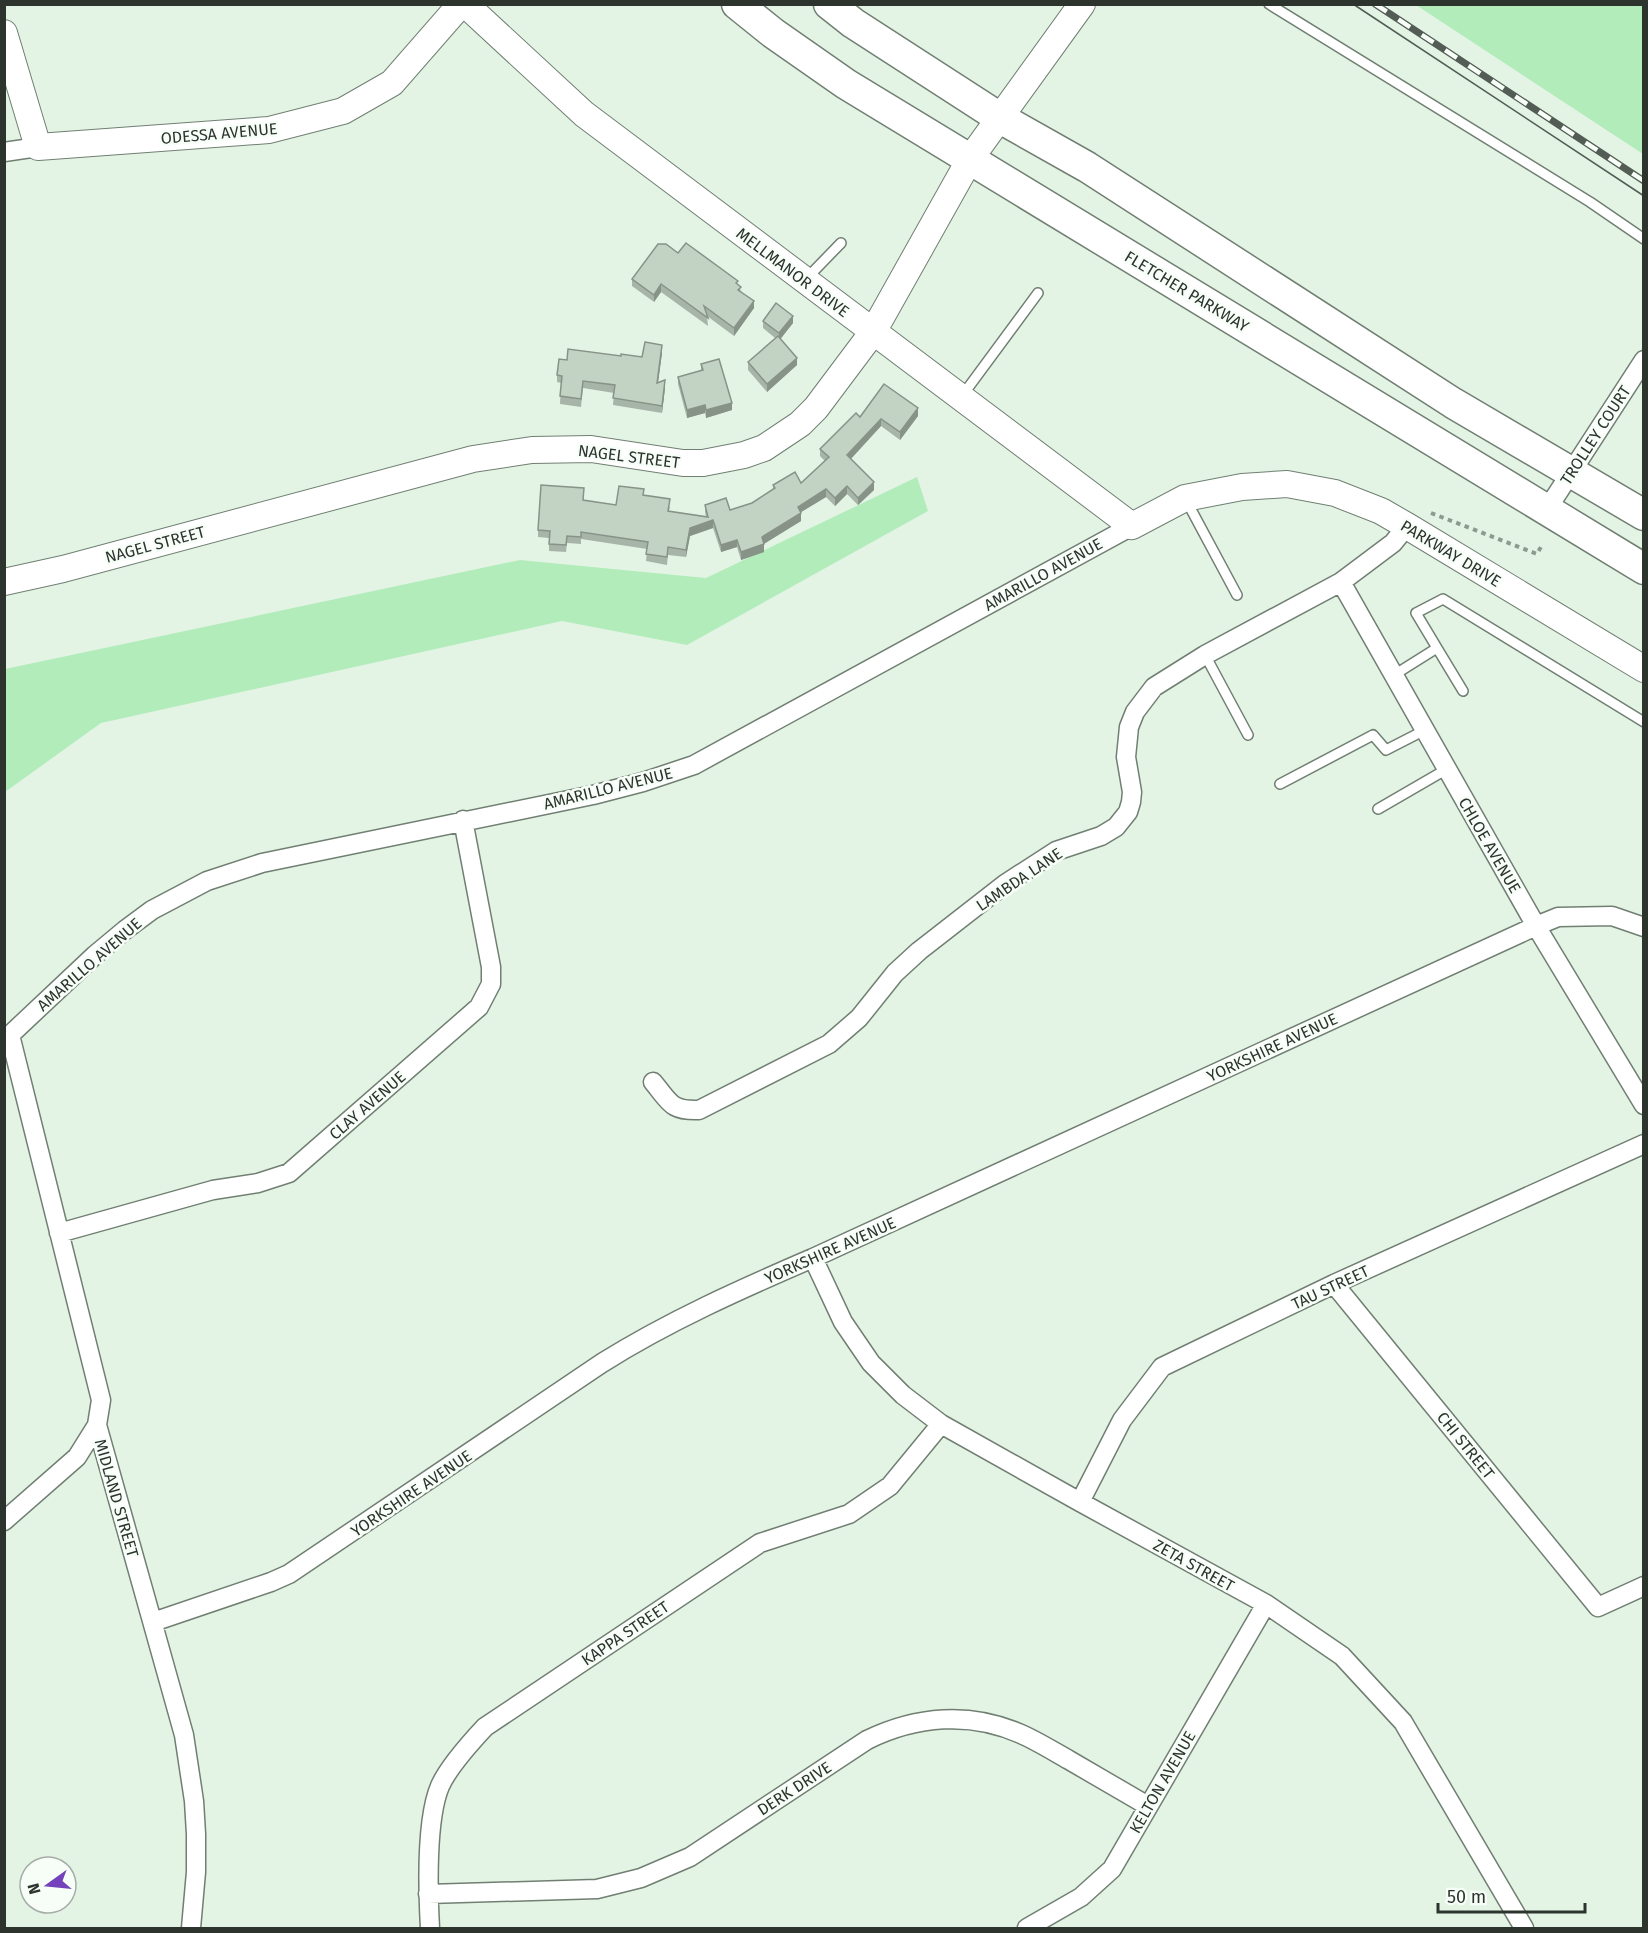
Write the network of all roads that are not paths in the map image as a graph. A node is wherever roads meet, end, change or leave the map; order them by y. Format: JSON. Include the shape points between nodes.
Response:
{"nodes":[{"id":1,"x":463,"y":4,"type":"edge"},
{"id":2,"x":737,"y":4,"type":"edge"},
{"id":3,"x":830,"y":4,"type":"edge"},
{"id":4,"x":1083,"y":4,"type":"edge"},
{"id":5,"x":1269,"y":4,"type":"edge"},
{"id":6,"x":4,"y":33,"type":"edge"},
{"id":7,"x":1000,"y":118,"type":"junction"},
{"id":8,"x":38,"y":147,"type":"junction"},
{"id":9,"x":4,"y":153,"type":"edge"},
{"id":10,"x":970,"y":159,"type":"junction"},
{"id":11,"x":1644,"y":239,"type":"edge"},
{"id":12,"x":841,"y":243,"type":"dead end"},
{"id":13,"x":805,"y":280,"type":"junction"},
{"id":14,"x":1038,"y":293,"type":"dead end"},
{"id":15,"x":873,"y":332,"type":"junction"},
{"id":16,"x":1644,"y":360,"type":"edge"},
{"id":17,"x":961,"y":398,"type":"junction"},
{"id":18,"x":1571,"y":472,"type":"junction"},
{"id":19,"x":1242,"y":487,"type":"joint"},
{"id":20,"x":1185,"y":498,"type":"junction"},
{"id":21,"x":1546,"y":511,"type":"junction"},
{"id":22,"x":1644,"y":515,"type":"edge"},
{"id":23,"x":1132,"y":526,"type":"junction"},
{"id":24,"x":1407,"y":526,"type":"junction"},
{"id":25,"x":1644,"y":569,"type":"edge"},
{"id":26,"x":4,"y":582,"type":"edge"},
{"id":27,"x":1341,"y":582,"type":"junction"},
{"id":28,"x":1237,"y":595,"type":"dead end"},
{"id":29,"x":1437,"y":648,"type":"junction"},
{"id":30,"x":1205,"y":655,"type":"junction"},
{"id":31,"x":1644,"y":669,"type":"edge"},
{"id":32,"x":1394,"y":675,"type":"junction"},
{"id":33,"x":1463,"y":691,"type":"dead end"},
{"id":34,"x":1644,"y":722,"type":"edge"},
{"id":35,"x":1425,"y":730,"type":"junction"},
{"id":36,"x":1248,"y":735,"type":"dead end"},
{"id":37,"x":1447,"y":769,"type":"junction"},
{"id":38,"x":1280,"y":784,"type":"dead end"},
{"id":39,"x":1378,"y":809,"type":"dead end"},
{"id":40,"x":463,"y":820,"type":"junction"},
{"id":41,"x":1536,"y":926,"type":"junction"},
{"id":42,"x":1644,"y":927,"type":"edge"},
{"id":43,"x":7,"y":1036,"type":"edge"},
{"id":44,"x":652,"y":1082,"type":"dead end"},
{"id":45,"x":1644,"y":1105,"type":"edge"},
{"id":46,"x":1644,"y":1144,"type":"edge"},
{"id":47,"x":59,"y":1233,"type":"junction"},
{"id":48,"x":813,"y":1258,"type":"junction"},
{"id":49,"x":1334,"y":1284,"type":"junction"},
{"id":50,"x":942,"y":1424,"type":"junction"},
{"id":51,"x":97,"y":1425,"type":"junction"},
{"id":52,"x":1080,"y":1502,"type":"junction"},
{"id":53,"x":4,"y":1521,"type":"edge"},
{"id":54,"x":1644,"y":1586,"type":"edge"},
{"id":55,"x":1266,"y":1604,"type":"junction"},
{"id":56,"x":153,"y":1622,"type":"junction"},
{"id":57,"x":1148,"y":1806,"type":"junction"},
{"id":58,"x":428,"y":1894,"type":"junction"},
{"id":59,"x":191,"y":1929,"type":"edge"},
{"id":60,"x":430,"y":1929,"type":"edge"},
{"id":61,"x":1027,"y":1929,"type":"edge"},
{"id":62,"x":1524,"y":1929,"type":"edge"}],
"edges":[{"from":1,"to":8,"type":"street","name":"ODESSA AVENUE","via":[[392,83],[343,111],[269,130]]},
{"from":1,"to":13,"type":"street","name":"MELLMANOR DRIVE","via":[[584,114]]},
{"from":2,"to":10,"type":"main road","name":"FLETCHER PARKWAY","via":[[846,84]]},
{"from":3,"to":7,"type":"main road"},
{"from":4,"to":7,"type":"street","name":"NAGEL STREET"},
{"from":5,"to":11,"type":"lane"},
{"from":6,"to":8,"type":"street"},
{"from":7,"to":10,"type":"street","name":"NAGEL STREET"},
{"from":7,"to":18,"type":"main road","via":[[1087,167],[1453,403]]},
{"from":8,"to":9,"type":"street","name":"ODESSA AVENUE"},
{"from":10,"to":15,"type":"street","name":"NAGEL STREET"},
{"from":10,"to":21,"type":"main road","name":"FLETCHER PARKWAY"},
{"from":12,"to":13,"type":"lane"},
{"from":13,"to":15,"type":"street","name":"MELLMANOR DRIVE"},
{"from":14,"to":17,"type":"lane"},
{"from":15,"to":17,"type":"street","name":"MELLMANOR DRIVE"},
{"from":15,"to":26,"type":"street","name":"NAGEL STREET","via":[[800,424],[744,456],[683,463],[591,449],[502,454]]},
{"from":16,"to":18,"type":"street","name":"TROLLEY COURT"},
{"from":17,"to":23,"type":"street","name":"MELLMANOR DRIVE"},
{"from":18,"to":21,"type":"street","name":"TROLLEY COURT"},
{"from":18,"to":22,"type":"main road"},
{"from":19,"to":20,"type":"street","name":"AMARILLO AVENUE"},
{"from":19,"to":24,"type":"street","name":"PARKWAY DRIVE","via":[[1287,484],[1335,493]]},
{"from":20,"to":23,"type":"street","name":"AMARILLO AVENUE"},
{"from":20,"to":28,"type":"lane"},
{"from":21,"to":25,"type":"main road","name":"FLETCHER PARKWAY"},
{"from":23,"to":40,"type":"street","name":"AMARILLO AVENUE","via":[[694,765],[603,792]]},
{"from":24,"to":27,"type":"street","name":"LAMBDA LANE","via":[[1393,543]]},
{"from":24,"to":31,"type":"street","name":"PARKWAY DRIVE"},
{"from":27,"to":30,"type":"street","name":"LAMBDA LANE"},
{"from":27,"to":32,"type":"street","name":"CHLOE AVENUE"},
{"from":29,"to":32,"type":"lane"},
{"from":29,"to":33,"type":"lane"},
{"from":29,"to":34,"type":"lane","via":[[1416,613],[1443,599]]},
{"from":30,"to":36,"type":"lane"},
{"from":30,"to":44,"type":"street","name":"LAMBDA LANE","via":[[1154,687],[1135,712],[1126,749],[1131,802],[1116,827],[1056,851],[1005,884],[919,951],[895,973],[859,1018],[829,1044],[699,1110],[673,1106]]},
{"from":32,"to":35,"type":"street","name":"CHLOE AVENUE"},
{"from":35,"to":37,"type":"street","name":"CHLOE AVENUE"},
{"from":35,"to":38,"type":"lane","via":[[1386,750],[1373,735]]},
{"from":37,"to":39,"type":"lane"},
{"from":37,"to":41,"type":"street","name":"CHLOE AVENUE"},
{"from":40,"to":43,"type":"street","name":"AMARILLO AVENUE","via":[[262,863],[180,894],[125,930]]},
{"from":40,"to":47,"type":"street","name":"CLAY AVENUE","via":[[492,967],[491,984],[479,1007],[289,1173]]},
{"from":41,"to":42,"type":"street","name":"YORKSHIRE AVENUE","via":[[1558,917],[1612,916]]},
{"from":41,"to":45,"type":"street","name":"CHLOE AVENUE"},
{"from":41,"to":48,"type":"street","name":"YORKSHIRE AVENUE"},
{"from":43,"to":47,"type":"street","name":"MIDLAND STREET"},
{"from":46,"to":49,"type":"street","name":"TAU STREET"},
{"from":47,"to":51,"type":"street","name":"MIDLAND STREET","via":[[101,1400]]},
{"from":48,"to":50,"type":"street","name":"ZETA STREET","via":[[843,1322],[871,1363],[903,1395]]},
{"from":48,"to":56,"type":"street","name":"YORKSHIRE AVENUE","via":[[642,1338],[289,1574]]},
{"from":49,"to":52,"type":"street","name":"TAU STREET","via":[[1162,1367],[1122,1420]]},
{"from":49,"to":54,"type":"street","name":"CHI STREET","via":[[1598,1607]]},
{"from":50,"to":52,"type":"street","name":"ZETA STREET"},
{"from":50,"to":58,"type":"street","name":"KAPPA STREET","via":[[890,1486],[849,1514],[760,1543],[485,1727],[440,1786],[433,1819]]},
{"from":51,"to":53,"type":"street","via":[[77,1457]]},
{"from":51,"to":56,"type":"street","name":"MIDLAND STREET"},
{"from":52,"to":55,"type":"street","name":"ZETA STREET"},
{"from":55,"to":57,"type":"street","name":"KELTON AVENUE"},
{"from":55,"to":62,"type":"street","name":"ZETA STREET","via":[[1342,1656],[1403,1722]]},
{"from":56,"to":59,"type":"street","name":"MIDLAND STREET","via":[[184,1736],[194,1801],[196,1872]]},
{"from":57,"to":58,"type":"street","name":"DERK DRIVE","via":[[1003,1727],[966,1719],[926,1720],[867,1740],[690,1857],[641,1878],[597,1889]]},
{"from":57,"to":61,"type":"street","name":"KELTON AVENUE","via":[[1112,1869],[1081,1897]]},
{"from":58,"to":60,"type":"street","name":"KAPPA STREET"}]}
